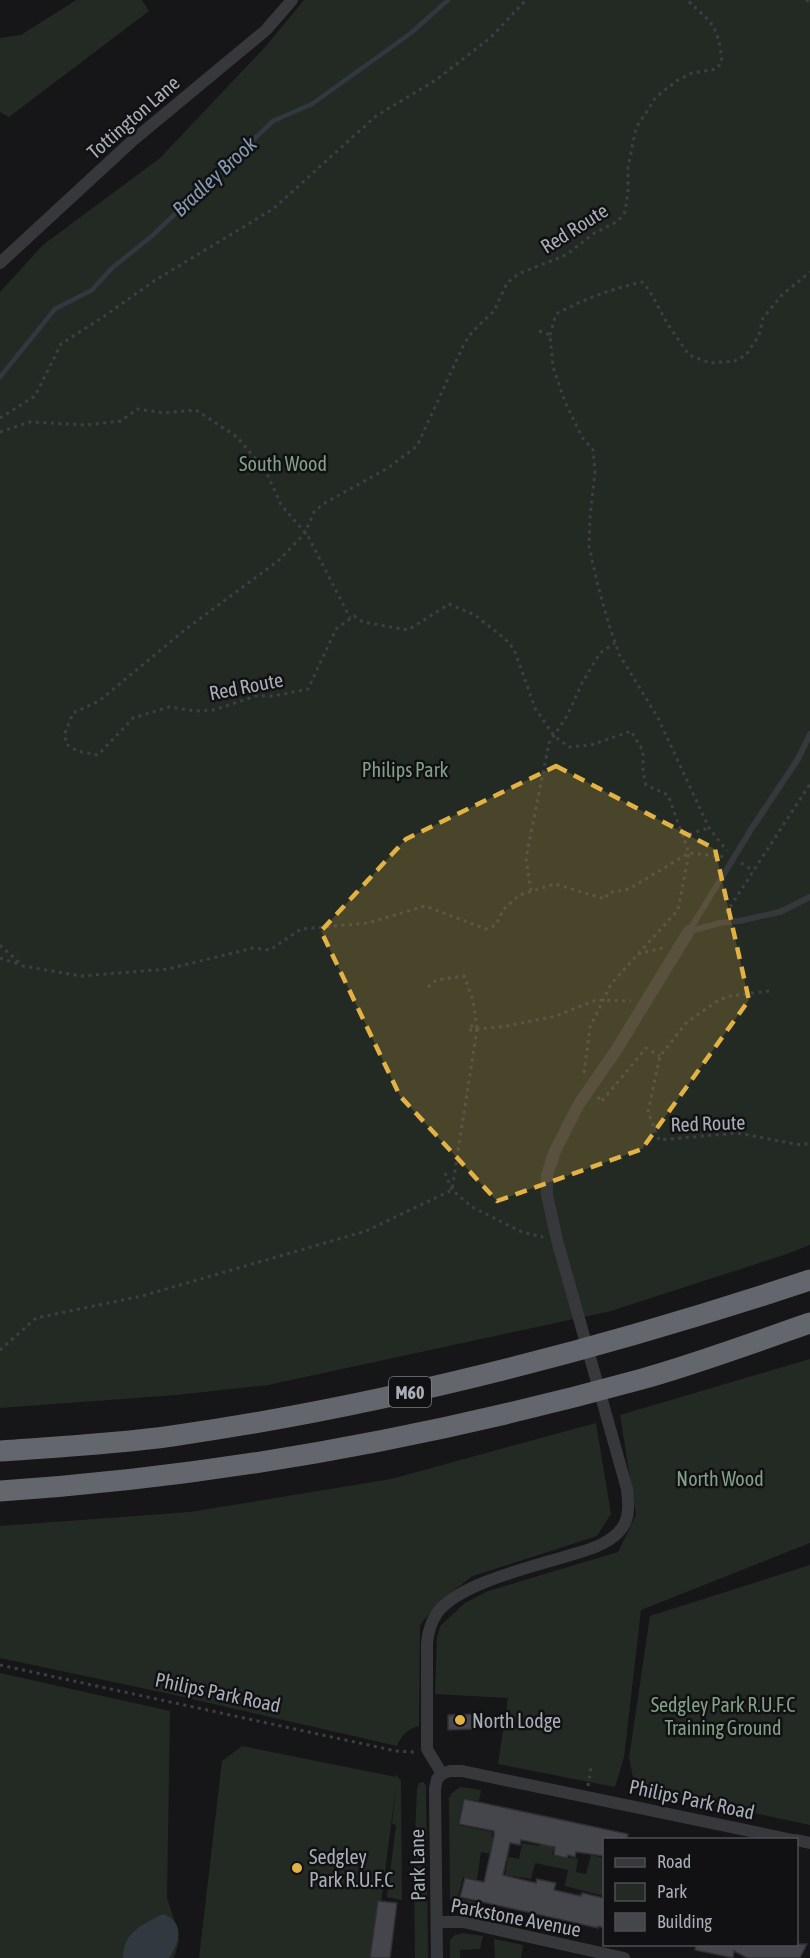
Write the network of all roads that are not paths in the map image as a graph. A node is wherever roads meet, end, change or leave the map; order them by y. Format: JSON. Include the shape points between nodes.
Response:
{"nodes":[{"id":1,"x":292,"y":0,"type":"edge"},
{"id":2,"x":0,"y":263,"type":"edge"},
{"id":3,"x":810,"y":734,"type":"edge"},
{"id":4,"x":810,"y":897,"type":"edge"},
{"id":5,"x":689,"y":931,"type":"junction"},
{"id":6,"x":810,"y":1280,"type":"edge"},
{"id":7,"x":810,"y":1323,"type":"edge"},
{"id":8,"x":0,"y":1451,"type":"edge"},
{"id":9,"x":0,"y":1491,"type":"edge"},
{"id":10,"x":442,"y":1774,"type":"junction"},
{"id":11,"x":785,"y":1838,"type":"edge"},
{"id":12,"x":437,"y":1922,"type":"junction"},
{"id":13,"x":581,"y":1953,"type":"edge"},
{"id":14,"x":437,"y":1958,"type":"edge"},
{"id":15,"x":624,"y":1958,"type":"edge"}],
"edges":[{"from":1,"to":2,"type":"street","name":"Tottington Lane","via":[[266,30],[131,142]]},
{"from":3,"to":5,"type":"lane"},
{"from":4,"to":5,"type":"lane","via":[[780,912]]},
{"from":5,"to":10,"type":"street","via":[[579,1104],[547,1174],[547,1196],[557,1240],[627,1489],[629,1508],[625,1523],[596,1547],[481,1583],[448,1600],[437,1612],[427,1643],[426,1726],[428,1753]]},
{"from":6,"to":8,"type":"highway","number":"M60","via":[[538,1362],[323,1411],[170,1437]]},
{"from":7,"to":9,"type":"highway","number":"M60","via":[[644,1378],[482,1420],[174,1476]]},
{"from":10,"to":11,"type":"street","name":"Philips Park Road","via":[[462,1771]]},
{"from":10,"to":12,"type":"street","name":"Park Lane","via":[[435,1789]]},
{"from":12,"to":13,"type":"street","name":"Parkstone Avenue","via":[[463,1922]]},
{"from":12,"to":14,"type":"street","name":"Park Lane"},
{"from":13,"to":15,"type":"street","name":"Parkstone Avenue"}]}
